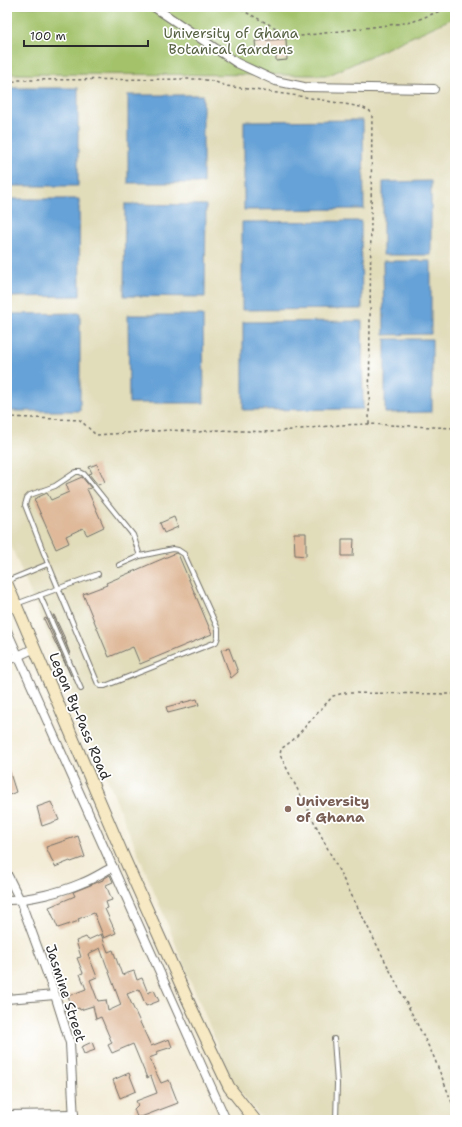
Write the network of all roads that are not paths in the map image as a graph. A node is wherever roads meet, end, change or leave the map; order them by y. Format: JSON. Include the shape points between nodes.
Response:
{"nodes":[{"id":1,"x":154,"y":7,"type":"edge"},
{"id":2,"x":434,"y":89,"type":"dead end"},
{"id":3,"x":140,"y":556,"type":"junction"},
{"id":4,"x":48,"y":564,"type":"junction"},
{"id":5,"x":119,"y":565,"type":"dead end"},
{"id":6,"x":98,"y":574,"type":"dead end"},
{"id":7,"x":7,"y":582,"type":"edge"},
{"id":8,"x":58,"y":588,"type":"junction"},
{"id":9,"x":40,"y":595,"type":"junction"},
{"id":10,"x":15,"y":604,"type":"junction"},
{"id":11,"x":7,"y":631,"type":"edge"},
{"id":12,"x":35,"y":648,"type":"junction"},
{"id":13,"x":18,"y":656,"type":"junction"},
{"id":14,"x":7,"y":661,"type":"edge"},
{"id":15,"x":81,"y":689,"type":"dead end"},
{"id":16,"x":113,"y":867,"type":"junction"},
{"id":17,"x":7,"y":874,"type":"edge"},
{"id":18,"x":7,"y":900,"type":"edge"},
{"id":19,"x":20,"y":900,"type":"junction"},
{"id":20,"x":56,"y":995,"type":"junction"},
{"id":21,"x":7,"y":999,"type":"edge"},
{"id":22,"x":334,"y":1039,"type":"dead end"},
{"id":23,"x":7,"y":1115,"type":"edge"},
{"id":24,"x":74,"y":1117,"type":"edge"},
{"id":25,"x":226,"y":1120,"type":"edge"},
{"id":26,"x":255,"y":1120,"type":"edge"},
{"id":27,"x":336,"y":1120,"type":"edge"}],
"edges":[{"from":1,"to":2,"type":"street","via":[[237,63],[276,81],[304,87]]},
{"from":3,"to":4,"type":"lane","via":[[133,535],[84,474],[76,472],[55,486],[27,498],[25,505]]},
{"from":3,"to":5,"type":"lane"},
{"from":3,"to":8,"type":"lane","via":[[173,549],[184,554],[218,629],[216,642],[101,686]]},
{"from":4,"to":7,"type":"lane"},
{"from":4,"to":8,"type":"lane"},
{"from":6,"to":8,"type":"lane"},
{"from":7,"to":10,"type":"street","name":"Legon By-Pass Road"},
{"from":8,"to":9,"type":"lane"},
{"from":9,"to":10,"type":"lane"},
{"from":9,"to":15,"type":"lane"},
{"from":10,"to":12,"type":"street","name":"Legon By-Pass Road"},
{"from":11,"to":13,"type":"street"},
{"from":12,"to":13,"type":"street"},
{"from":12,"to":26,"type":"street","name":"Legon By-Pass Road","via":[[125,860],[229,1087]]},
{"from":13,"to":14,"type":"street"},
{"from":13,"to":16,"type":"street"},
{"from":16,"to":19,"type":"street","via":[[82,883]]},
{"from":16,"to":25,"type":"street"},
{"from":17,"to":19,"type":"street","name":"Jasmine Street"},
{"from":18,"to":19,"type":"street"},
{"from":19,"to":20,"type":"street","name":"Jasmine Street"},
{"from":20,"to":21,"type":"street"},
{"from":20,"to":24,"type":"street","name":"Jasmine Street","via":[[70,1042]]},
{"from":22,"to":27,"type":"lane"},
{"from":23,"to":24,"type":"street"}]}
